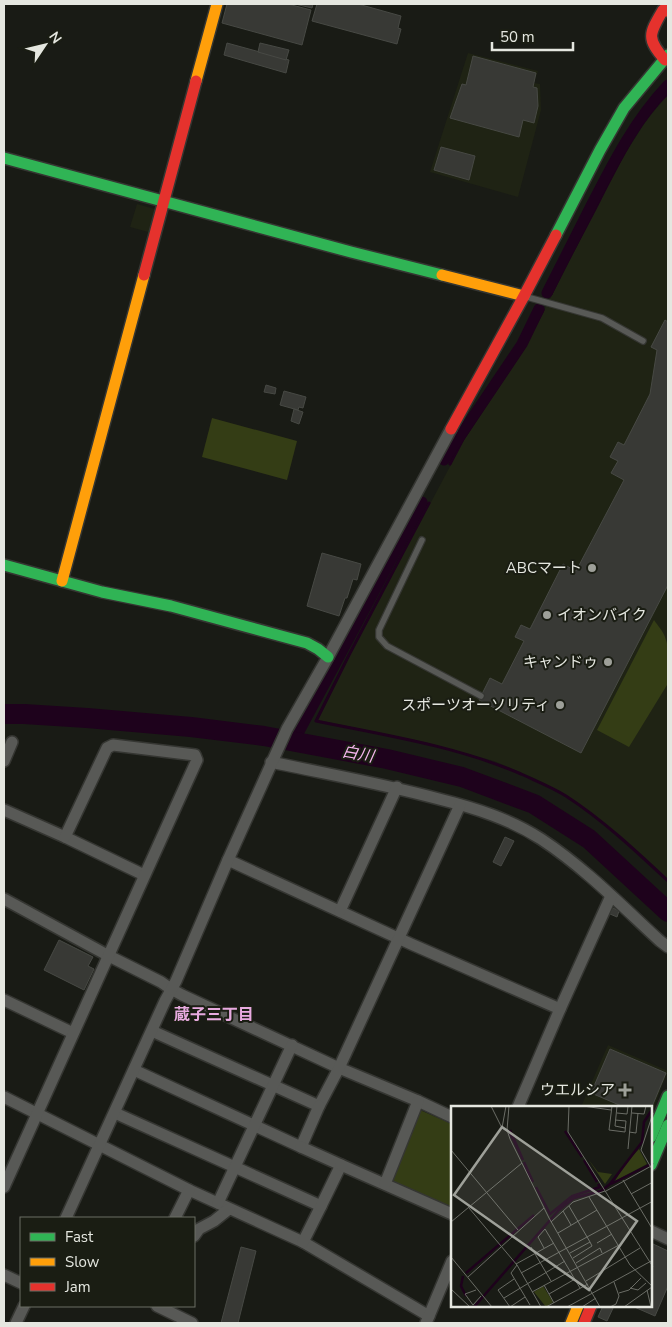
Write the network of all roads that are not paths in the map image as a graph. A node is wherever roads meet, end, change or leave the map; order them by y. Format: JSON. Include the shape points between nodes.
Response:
{"nodes":[{"id":1,"x":217,"y":4,"type":"edge"},
{"id":2,"x":666,"y":8,"type":"edge"},
{"id":3,"x":667,"y":58,"type":"edge"},
{"id":4,"x":4,"y":158,"type":"edge"},
{"id":5,"x":164,"y":201,"type":"junction"},
{"id":6,"x":524,"y":296,"type":"junction"},
{"id":7,"x":643,"y":341,"type":"dead end"},
{"id":8,"x":422,"y":540,"type":"dead end"},
{"id":9,"x":4,"y":565,"type":"edge"},
{"id":10,"x":63,"y":577,"type":"junction"},
{"id":11,"x":328,"y":657,"type":"junction"},
{"id":12,"x":480,"y":696,"type":"dead end"},
{"id":13,"x":12,"y":742,"type":"dead end"},
{"id":14,"x":273,"y":757,"type":"junction"},
{"id":15,"x":4,"y":761,"type":"edge"},
{"id":16,"x":397,"y":787,"type":"junction"},
{"id":17,"x":460,"y":805,"type":"junction"},
{"id":18,"x":4,"y":810,"type":"edge"},
{"id":19,"x":66,"y":838,"type":"junction"},
{"id":20,"x":228,"y":860,"type":"junction"},
{"id":21,"x":144,"y":875,"type":"junction"},
{"id":22,"x":611,"y":896,"type":"junction"},
{"id":23,"x":4,"y":899,"type":"edge"},
{"id":24,"x":340,"y":911,"type":"junction"},
{"id":25,"x":399,"y":938,"type":"junction"},
{"id":26,"x":668,"y":947,"type":"edge"},
{"id":27,"x":109,"y":956,"type":"junction"},
{"id":28,"x":171,"y":989,"type":"junction"},
{"id":29,"x":4,"y":1000,"type":"edge"},
{"id":30,"x":560,"y":1009,"type":"junction"},
{"id":31,"x":152,"y":1031,"type":"junction"},
{"id":32,"x":73,"y":1033,"type":"junction"},
{"id":33,"x":292,"y":1045,"type":"junction"},
{"id":34,"x":339,"y":1068,"type":"junction"},
{"id":35,"x":134,"y":1070,"type":"junction"},
{"id":36,"x":273,"y":1086,"type":"junction"},
{"id":37,"x":668,"y":1096,"type":"edge"},
{"id":38,"x":4,"y":1097,"type":"edge"},
{"id":39,"x":418,"y":1101,"type":"junction"},
{"id":40,"x":319,"y":1106,"type":"junction"},
{"id":41,"x":518,"y":1106,"type":"edge"},
{"id":42,"x":37,"y":1113,"type":"junction"},
{"id":43,"x":115,"y":1113,"type":"junction"},
{"id":44,"x":451,"y":1117,"type":"edge"},
{"id":45,"x":668,"y":1125,"type":"edge"},
{"id":46,"x":254,"y":1126,"type":"junction"},
{"id":47,"x":652,"y":1135,"type":"edge"},
{"id":48,"x":99,"y":1146,"type":"junction"},
{"id":49,"x":302,"y":1147,"type":"junction"},
{"id":50,"x":652,"y":1163,"type":"edge"},
{"id":51,"x":341,"y":1165,"type":"junction"},
{"id":52,"x":234,"y":1166,"type":"junction"},
{"id":53,"x":385,"y":1184,"type":"junction"},
{"id":54,"x":4,"y":1187,"type":"edge"},
{"id":55,"x":189,"y":1190,"type":"junction"},
{"id":56,"x":218,"y":1203,"type":"junction"},
{"id":57,"x":321,"y":1206,"type":"junction"},
{"id":58,"x":229,"y":1209,"type":"junction"},
{"id":59,"x":451,"y":1214,"type":"edge"},
{"id":60,"x":66,"y":1217,"type":"edge"},
{"id":61,"x":176,"y":1217,"type":"edge"},
{"id":62,"x":652,"y":1231,"type":"edge"},
{"id":63,"x":195,"y":1235,"type":"edge"},
{"id":64,"x":668,"y":1239,"type":"edge"},
{"id":65,"x":304,"y":1242,"type":"junction"},
{"id":66,"x":451,"y":1263,"type":"edge"},
{"id":67,"x":4,"y":1275,"type":"edge"},
{"id":68,"x":20,"y":1283,"type":"edge"},
{"id":69,"x":24,"y":1307,"type":"edge"},
{"id":70,"x":162,"y":1307,"type":"edge"},
{"id":71,"x":578,"y":1307,"type":"edge"},
{"id":72,"x":591,"y":1307,"type":"edge"},
{"id":73,"x":175,"y":1310,"type":"edge"},
{"id":74,"x":428,"y":1319,"type":"edge"},
{"id":75,"x":16,"y":1323,"type":"edge"},
{"id":76,"x":192,"y":1323,"type":"edge"},
{"id":77,"x":571,"y":1323,"type":"edge"},
{"id":78,"x":584,"y":1323,"type":"edge"}],
"edges":[{"from":1,"to":5,"type":"street"},
{"from":2,"to":3,"type":"street","via":[[653,29],[652,40],[654,47]]},
{"from":3,"to":6,"type":"street","via":[[624,108]]},
{"from":4,"to":5,"type":"street"},
{"from":5,"to":6,"type":"street"},
{"from":5,"to":10,"type":"street"},
{"from":6,"to":7,"type":"lane","via":[[602,318]]},
{"from":6,"to":11,"type":"street"},
{"from":8,"to":12,"type":"lane","via":[[379,630],[379,637],[386,646]]},
{"from":9,"to":10,"type":"street"},
{"from":10,"to":11,"type":"street","via":[[102,592],[171,606],[307,643]]},
{"from":11,"to":14,"type":"street"},
{"from":13,"to":15,"type":"street"},
{"from":14,"to":16,"type":"street","via":[[330,775]]},
{"from":14,"to":20,"type":"street"},
{"from":16,"to":17,"type":"street"},
{"from":16,"to":24,"type":"street"},
{"from":17,"to":22,"type":"street","via":[[502,819],[540,839],[577,864]]},
{"from":17,"to":25,"type":"street"},
{"from":18,"to":19,"type":"street"},
{"from":19,"to":21,"type":"street"},
{"from":19,"to":21,"type":"street","via":[[107,748],[113,745],[195,755],[196,760]]},
{"from":20,"to":24,"type":"street"},
{"from":20,"to":28,"type":"street"},
{"from":21,"to":27,"type":"street"},
{"from":22,"to":26,"type":"street"},
{"from":22,"to":30,"type":"street"},
{"from":23,"to":27,"type":"street"},
{"from":24,"to":25,"type":"street"},
{"from":25,"to":30,"type":"street"},
{"from":25,"to":34,"type":"street"},
{"from":27,"to":28,"type":"street"},
{"from":27,"to":32,"type":"street"},
{"from":28,"to":31,"type":"street"},
{"from":28,"to":33,"type":"street"},
{"from":29,"to":32,"type":"street"},
{"from":30,"to":41,"type":"street"},
{"from":31,"to":35,"type":"street"},
{"from":31,"to":36,"type":"street"},
{"from":32,"to":42,"type":"street"},
{"from":33,"to":34,"type":"street"},
{"from":33,"to":36,"type":"street"},
{"from":34,"to":39,"type":"street"},
{"from":34,"to":40,"type":"street"},
{"from":35,"to":43,"type":"street"},
{"from":35,"to":46,"type":"street"},
{"from":36,"to":40,"type":"street"},
{"from":36,"to":46,"type":"street"},
{"from":37,"to":47,"type":"street"},
{"from":38,"to":42,"type":"street"},
{"from":39,"to":44,"type":"street"},
{"from":39,"to":53,"type":"street"},
{"from":40,"to":49,"type":"street"},
{"from":42,"to":48,"type":"street"},
{"from":42,"to":54,"type":"street"},
{"from":43,"to":48,"type":"street"},
{"from":43,"to":52,"type":"street"},
{"from":45,"to":50,"type":"street"},
{"from":46,"to":49,"type":"street"},
{"from":46,"to":52,"type":"street"},
{"from":48,"to":55,"type":"street"},
{"from":48,"to":60,"type":"street"},
{"from":49,"to":51,"type":"street"},
{"from":51,"to":53,"type":"street"},
{"from":51,"to":57,"type":"street"},
{"from":52,"to":56,"type":"street"},
{"from":52,"to":57,"type":"street"},
{"from":53,"to":59,"type":"street"},
{"from":55,"to":56,"type":"street"},
{"from":55,"to":61,"type":"street"},
{"from":56,"to":58,"type":"street"},
{"from":57,"to":65,"type":"street"},
{"from":58,"to":63,"type":"street"},
{"from":58,"to":65,"type":"street"},
{"from":62,"to":64,"type":"street"},
{"from":65,"to":74,"type":"street"},
{"from":66,"to":74,"type":"street"},
{"from":67,"to":68,"type":"street"},
{"from":69,"to":75,"type":"street"},
{"from":70,"to":73,"type":"street"},
{"from":71,"to":77,"type":"street"},
{"from":72,"to":78,"type":"street"},
{"from":73,"to":76,"type":"street"}]}
